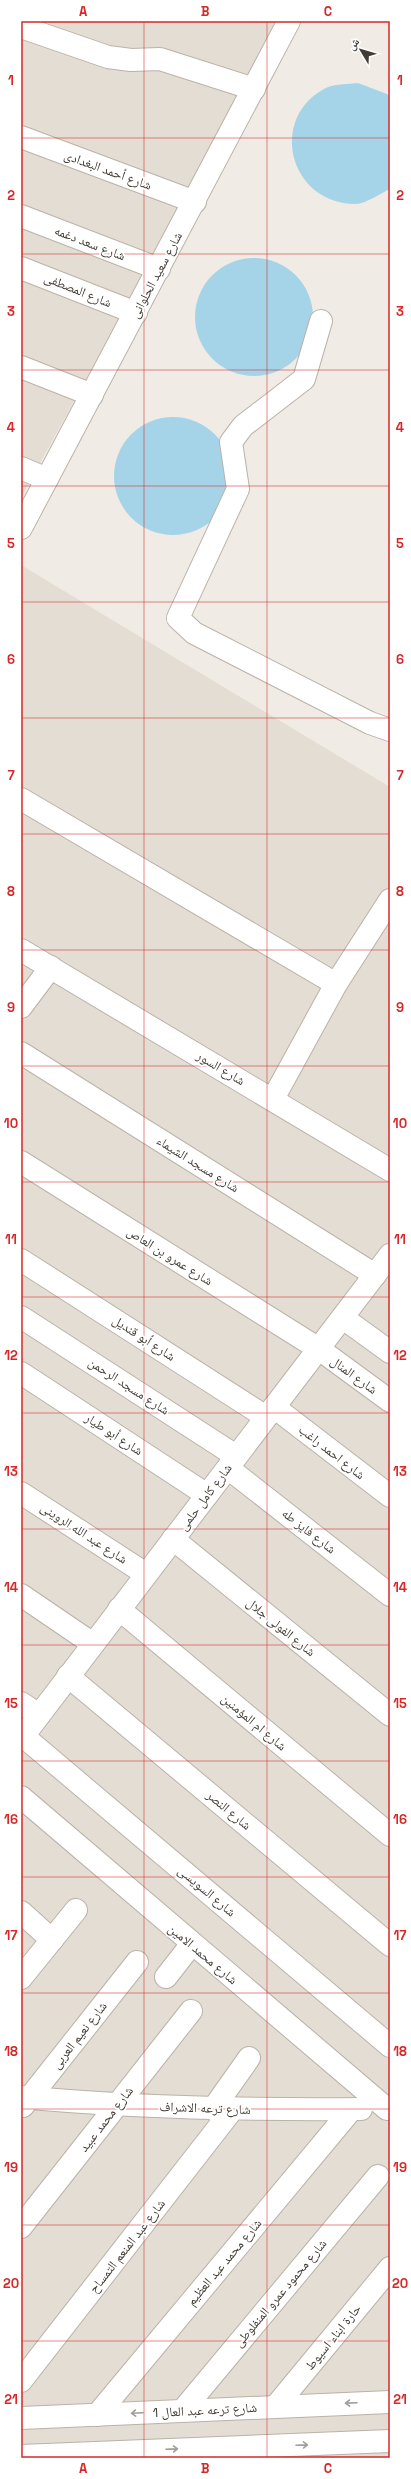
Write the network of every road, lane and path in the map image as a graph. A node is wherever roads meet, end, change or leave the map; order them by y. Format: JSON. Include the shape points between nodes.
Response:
{"nodes":[{"id":1,"x":289,"y":21,"type":"edge"},
{"id":2,"x":21,"y":28,"type":"edge"},
{"id":3,"x":254,"y":89,"type":"junction"},
{"id":4,"x":21,"y":137,"type":"edge"},
{"id":5,"x":195,"y":202,"type":"junction"},
{"id":6,"x":21,"y":216,"type":"edge"},
{"id":7,"x":21,"y":268,"type":"edge"},
{"id":8,"x":159,"y":269,"type":"junction"},
{"id":9,"x":136,"y":313,"type":"junction"},
{"id":10,"x":321,"y":320,"type":"dead end"},
{"id":11,"x":21,"y":367,"type":"edge"},
{"id":12,"x":92,"y":395,"type":"junction"},
{"id":13,"x":21,"y":468,"type":"edge"},
{"id":14,"x":47,"y":479,"type":"junction"},
{"id":15,"x":21,"y":528,"type":"edge"},
{"id":16,"x":390,"y":730,"type":"edge"},
{"id":17,"x":21,"y":799,"type":"edge"},
{"id":18,"x":390,"y":900,"type":"edge"},
{"id":19,"x":21,"y":950,"type":"edge"},
{"id":20,"x":51,"y":967,"type":"junction"},
{"id":21,"x":336,"y":984,"type":"junction"},
{"id":22,"x":21,"y":1007,"type":"edge"},
{"id":23,"x":21,"y":1053,"type":"edge"},
{"id":24,"x":273,"y":1099,"type":"junction"},
{"id":25,"x":21,"y":1162,"type":"edge"},
{"id":26,"x":390,"y":1170,"type":"edge"},
{"id":27,"x":390,"y":1255,"type":"edge"},
{"id":28,"x":21,"y":1260,"type":"edge"},
{"id":29,"x":375,"y":1275,"type":"junction"},
{"id":30,"x":21,"y":1317,"type":"edge"},
{"id":31,"x":343,"y":1318,"type":"junction"},
{"id":32,"x":318,"y":1349,"type":"junction"},
{"id":33,"x":390,"y":1352,"type":"edge"},
{"id":34,"x":21,"y":1373,"type":"edge"},
{"id":35,"x":390,"y":1401,"type":"edge"},
{"id":36,"x":270,"y":1412,"type":"junction"},
{"id":37,"x":232,"y":1462,"type":"junction"},
{"id":38,"x":21,"y":1493,"type":"edge"},
{"id":39,"x":207,"y":1495,"type":"junction"},
{"id":40,"x":390,"y":1496,"type":"edge"},
{"id":41,"x":173,"y":1539,"type":"junction"},
{"id":42,"x":146,"y":1574,"type":"junction"},
{"id":43,"x":390,"y":1595,"type":"edge"},
{"id":44,"x":21,"y":1596,"type":"edge"},
{"id":45,"x":119,"y":1609,"type":"junction"},
{"id":46,"x":93,"y":1644,"type":"junction"},
{"id":47,"x":68,"y":1676,"type":"junction"},
{"id":48,"x":21,"y":1704,"type":"edge"},
{"id":49,"x":39,"y":1715,"type":"junction"},
{"id":50,"x":390,"y":1715,"type":"edge"},
{"id":51,"x":22,"y":1738,"type":"edge"},
{"id":52,"x":21,"y":1797,"type":"edge"},
{"id":53,"x":390,"y":1835,"type":"edge"},
{"id":54,"x":76,"y":1910,"type":"dead end"},
{"id":55,"x":21,"y":1912,"type":"edge"},
{"id":56,"x":52,"y":1940,"type":"junction"},
{"id":57,"x":390,"y":1944,"type":"edge"},
{"id":58,"x":192,"y":1945,"type":"junction"},
{"id":59,"x":137,"y":1962,"type":"dead end"},
{"id":60,"x":166,"y":1977,"type":"dead end"},
{"id":61,"x":21,"y":1978,"type":"edge"},
{"id":62,"x":190,"y":2011,"type":"dead end"},
{"id":63,"x":390,"y":2046,"type":"edge"},
{"id":64,"x":249,"y":2058,"type":"dead end"},
{"id":65,"x":24,"y":2101,"type":"edge"},
{"id":66,"x":116,"y":2106,"type":"junction"},
{"id":67,"x":223,"y":2110,"type":"junction"},
{"id":68,"x":351,"y":2110,"type":"junction"},
{"id":69,"x":386,"y":2112,"type":"edge"},
{"id":70,"x":378,"y":2176,"type":"dead end"},
{"id":71,"x":21,"y":2227,"type":"edge"},
{"id":72,"x":390,"y":2268,"type":"edge"},
{"id":73,"x":21,"y":2381,"type":"edge"},
{"id":74,"x":388,"y":2400,"type":"edge"},
{"id":75,"x":276,"y":2406,"type":"junction"},
{"id":76,"x":183,"y":2410,"type":"junction"},
{"id":77,"x":96,"y":2415,"type":"junction"},
{"id":78,"x":21,"y":2418,"type":"edge"},
{"id":79,"x":390,"y":2441,"type":"edge"},
{"id":80,"x":347,"y":2451,"type":"edge"},
{"id":81,"x":238,"y":2453,"type":"edge"},
{"id":82,"x":105,"y":2455,"type":"edge"},
{"id":83,"x":21,"y":2456,"type":"edge"}],
"edges":[{"from":1,"to":3,"type":"street","name":"شارع سعيد الحلوانى"},
{"from":2,"to":3,"type":"street","via":[[108,57],[160,60]]},
{"from":3,"to":5,"type":"street","name":"شارع سعيد الحلوانى"},
{"from":4,"to":5,"type":"street","name":"شارع أحمد البغدادى"},
{"from":5,"to":8,"type":"street","name":"شارع سعيد الحلوانى"},
{"from":6,"to":8,"type":"street","name":"شارع سعد دغمه"},
{"from":7,"to":9,"type":"street","name":"شارع المصطفى"},
{"from":8,"to":9,"type":"street","name":"شارع سعيد الحلوانى"},
{"from":9,"to":12,"type":"street","name":"شارع سعيد الحلوانى"},
{"from":10,"to":16,"type":"street","via":[[304,378],[243,426],[231,442],[238,489],[178,618],[194,633],[370,723]]},
{"from":11,"to":12,"type":"street"},
{"from":12,"to":14,"type":"street","name":"شارع سعيد الحلوانى"},
{"from":13,"to":14,"type":"street"},
{"from":14,"to":15,"type":"street","name":"شارع سعيد الحلوانى"},
{"from":17,"to":21,"type":"street"},
{"from":18,"to":21,"type":"street"},
{"from":19,"to":20,"type":"street","name":"شارع السور"},
{"from":20,"to":22,"type":"street"},
{"from":20,"to":24,"type":"street","name":"شارع السور"},
{"from":21,"to":24,"type":"street"},
{"from":23,"to":29,"type":"street","name":"شارع مسجد الشيماء"},
{"from":24,"to":26,"type":"street","name":"شارع السور"},
{"from":25,"to":32,"type":"street","name":"شارع عمرو بن العاص"},
{"from":27,"to":29,"type":"street","name":"شارع كامل حلمى"},
{"from":28,"to":36,"type":"street","name":"شارع أبو قنديل"},
{"from":29,"to":31,"type":"street","name":"شارع كامل حلمى"},
{"from":30,"to":37,"type":"street","name":"شارع مسجد الرحمن"},
{"from":31,"to":32,"type":"street","name":"شارع كامل حلمى"},
{"from":31,"to":33,"type":"street"},
{"from":32,"to":35,"type":"street","name":"شارع المنال"},
{"from":32,"to":36,"type":"street","name":"شارع كامل حلمى"},
{"from":34,"to":39,"type":"street","name":"شارع أبو طيار"},
{"from":36,"to":37,"type":"street","name":"شارع كامل حلمى"},
{"from":36,"to":40,"type":"street","name":"شارع احمد راغب"},
{"from":37,"to":39,"type":"street","name":"شارع كامل حلمى"},
{"from":37,"to":43,"type":"street","name":"شارع فايز طه"},
{"from":38,"to":42,"type":"street","name":"شارع عبد الله الروينى"},
{"from":39,"to":41,"type":"street","name":"شارع كامل حلمى"},
{"from":41,"to":42,"type":"street","name":"شارع كامل حلمى"},
{"from":41,"to":50,"type":"street","name":"شارع الفولى جلال"},
{"from":42,"to":45,"type":"street","name":"شارع كامل حلمى"},
{"from":44,"to":46,"type":"street"},
{"from":45,"to":46,"type":"street","name":"شارع كامل حلمى"},
{"from":45,"to":53,"type":"street","name":"شارع ام المؤمنين"},
{"from":46,"to":47,"type":"street","name":"شارع كامل حلمى"},
{"from":47,"to":49,"type":"street","name":"شارع كامل حلمى"},
{"from":47,"to":57,"type":"street","name":"شارع النصر"},
{"from":48,"to":49,"type":"street"},
{"from":49,"to":51,"type":"street","name":"شارع كامل حلمى"},
{"from":51,"to":63,"type":"street","name":"شارع السويسى"},
{"from":52,"to":58,"type":"street","name":"شارع محمد الامين"},
{"from":54,"to":56,"type":"street"},
{"from":55,"to":56,"type":"street"},
{"from":56,"to":61,"type":"street"},
{"from":58,"to":60,"type":"street"},
{"from":58,"to":69,"type":"street","name":"شارع محمد الامين"},
{"from":59,"to":65,"type":"street","name":"شارع نعيم العربى"},
{"from":62,"to":66,"type":"street","name":"شارع محمد عبيد"},
{"from":64,"to":67,"type":"street","name":"شارع عبد المنعم التمساح"},
{"from":65,"to":66,"type":"street","name":"شارع ترعه الاشراف"},
{"from":66,"to":67,"type":"street","name":"شارع ترعه الاشراف"},
{"from":66,"to":71,"type":"street","name":"شارع محمد عبيد"},
{"from":67,"to":68,"type":"street","name":"شارع ترعه الاشراف"},
{"from":67,"to":73,"type":"street","name":"شارع عبد المنعم التمساح"},
{"from":68,"to":69,"type":"street","name":"شارع ترعه الاشراف"},
{"from":68,"to":77,"type":"street","name":"شارع محمد عبد العظيم"},
{"from":70,"to":76,"type":"street","name":"شارع محمود عمرو المنفلوطى"},
{"from":72,"to":75,"type":"street","name":"حارة ابناء اسيوط"},
{"from":74,"to":75,"type":"street","name":"شارع ترعه عبد العال 1","one_way":true},
{"from":75,"to":76,"type":"street","name":"شارع ترعه عبد العال 1"},
{"from":76,"to":77,"type":"street","name":"شارع ترعه عبد العال 1","one_way":true},
{"from":77,"to":78,"type":"street","name":"شارع ترعه عبد العال 1"},
{"from":79,"to":80,"type":"street"},
{"from":81,"to":80,"type":"street","one_way":true},
{"from":82,"to":81,"type":"street","one_way":true},
{"from":82,"to":83,"type":"street"}]}
